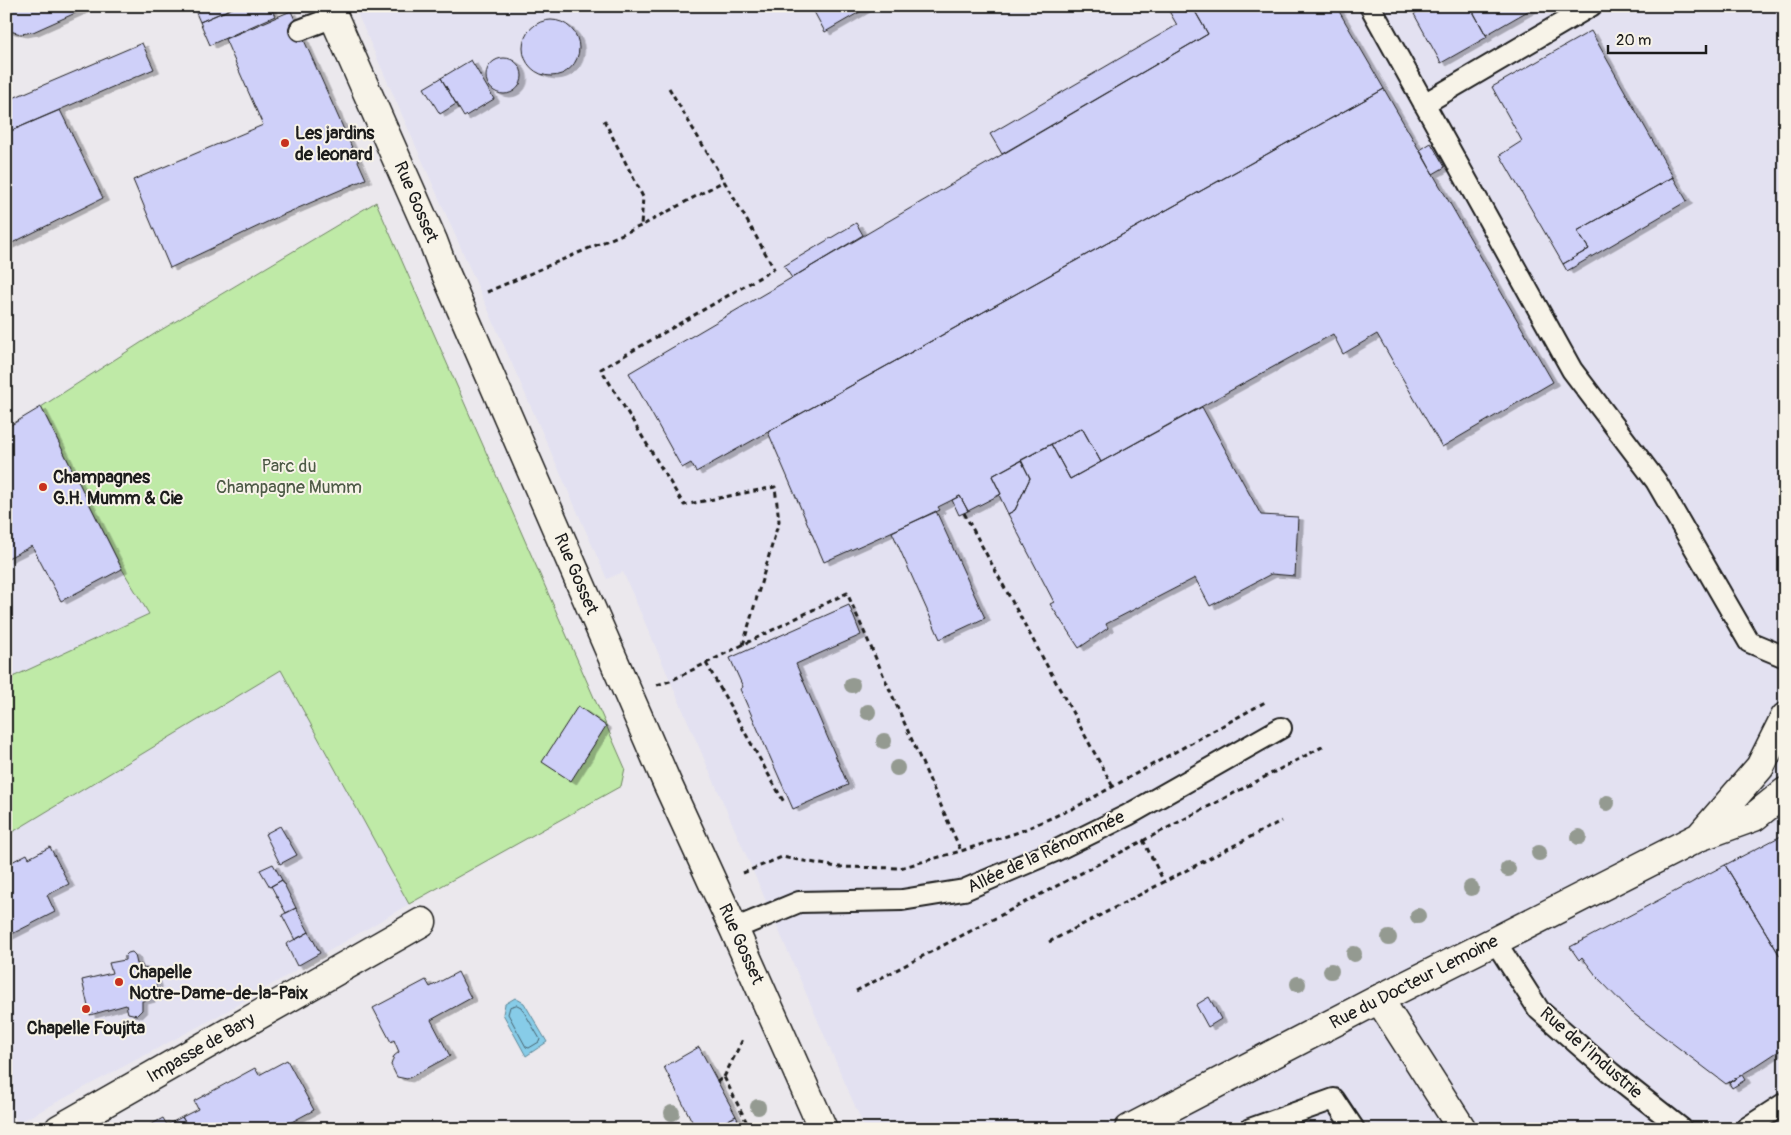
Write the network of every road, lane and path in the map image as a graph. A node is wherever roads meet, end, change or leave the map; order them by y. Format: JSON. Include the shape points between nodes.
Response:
{"nodes":[{"id":1,"x":1370,"y":6,"type":"edge"},
{"id":2,"x":1591,"y":6,"type":"edge"},
{"id":3,"x":332,"y":12,"type":"edge"},
{"id":4,"x":300,"y":30,"type":"dead end"},
{"id":5,"x":668,"y":88,"type":"dead end"},
{"id":6,"x":1424,"y":104,"type":"junction"},
{"id":7,"x":604,"y":120,"type":"dead end"},
{"id":8,"x":724,"y":181,"type":"junction"},
{"id":9,"x":641,"y":226,"type":"junction"},
{"id":10,"x":459,"y":304,"type":"junction"},
{"id":11,"x":964,"y":513,"type":"dead end"},
{"id":12,"x":743,"y":645,"type":"junction"},
{"id":13,"x":1785,"y":657,"type":"edge"},
{"id":14,"x":706,"y":663,"type":"junction"},
{"id":15,"x":628,"y":695,"type":"junction"},
{"id":16,"x":1267,"y":701,"type":"dead end"},
{"id":17,"x":1785,"y":717,"type":"edge"},
{"id":18,"x":1281,"y":728,"type":"dead end"},
{"id":19,"x":1324,"y":746,"type":"dead end"},
{"id":20,"x":1112,"y":787,"type":"junction"},
{"id":21,"x":1785,"y":792,"type":"edge"},
{"id":22,"x":785,"y":804,"type":"dead end"},
{"id":23,"x":1128,"y":815,"type":"junction"},
{"id":24,"x":1281,"y":821,"type":"dead end"},
{"id":25,"x":1699,"y":837,"type":"junction"},
{"id":26,"x":1144,"y":841,"type":"junction"},
{"id":27,"x":961,"y":851,"type":"junction"},
{"id":28,"x":1164,"y":882,"type":"junction"},
{"id":29,"x":715,"y":886,"type":"junction"},
{"id":30,"x":422,"y":922,"type":"dead end"},
{"id":31,"x":734,"y":929,"type":"junction"},
{"id":32,"x":1049,"y":942,"type":"dead end"},
{"id":33,"x":1496,"y":942,"type":"junction"},
{"id":34,"x":856,"y":991,"type":"dead end"},
{"id":35,"x":1379,"y":999,"type":"junction"},
{"id":36,"x":744,"y":1039,"type":"dead end"},
{"id":37,"x":724,"y":1077,"type":"junction"},
{"id":38,"x":718,"y":1082,"type":"dead end"},
{"id":39,"x":1785,"y":1103,"type":"edge"},
{"id":40,"x":1256,"y":1128,"type":"edge"},
{"id":41,"x":59,"y":1129,"type":"edge"},
{"id":42,"x":750,"y":1129,"type":"edge"},
{"id":43,"x":823,"y":1129,"type":"edge"},
{"id":44,"x":1129,"y":1129,"type":"edge"},
{"id":45,"x":1354,"y":1129,"type":"edge"},
{"id":46,"x":1462,"y":1129,"type":"edge"},
{"id":47,"x":1682,"y":1129,"type":"edge"},
{"id":48,"x":1745,"y":1129,"type":"edge"}],
"edges":[{"from":1,"to":6,"type":"lane"},
{"from":2,"to":6,"type":"lane"},
{"from":3,"to":4,"type":"lane","name":"Rue Gosset"},
{"from":3,"to":10,"type":"street","name":"Rue Gosset"},
{"from":5,"to":8,"type":"path"},
{"from":6,"to":13,"type":"lane","via":[[1572,370],[1656,482],[1749,642]]},
{"from":7,"to":9,"type":"path","via":[[643,197]]},
{"from":8,"to":9,"type":"path"},
{"from":8,"to":12,"type":"path","via":[[774,269],[601,369],[684,505],[775,487],[778,521]]},
{"from":9,"to":10,"type":"path"},
{"from":10,"to":15,"type":"street","name":"Rue Gosset"},
{"from":11,"to":20,"type":"path"},
{"from":12,"to":14,"type":"path"},
{"from":12,"to":27,"type":"path","via":[[847,593]]},
{"from":14,"to":15,"type":"path","via":[[670,681]]},
{"from":14,"to":22,"type":"path"},
{"from":15,"to":29,"type":"street","name":"Rue Gosset"},
{"from":16,"to":20,"type":"path"},
{"from":17,"to":25,"type":"street","via":[[1760,767]]},
{"from":18,"to":23,"type":"lane","name":"Allée de la Rénommée"},
{"from":19,"to":26,"type":"path"},
{"from":20,"to":23,"type":"path"},
{"from":20,"to":27,"type":"path","via":[[1019,832]]},
{"from":21,"to":25,"type":"street","via":[[1754,817]]},
{"from":23,"to":26,"type":"path"},
{"from":23,"to":31,"type":"lane","name":"Allée de la Rénommée","via":[[964,890],[902,900],[799,902]]},
{"from":24,"to":28,"type":"path"},
{"from":25,"to":33,"type":"street","name":"Rue du Docteur Lemoine"},
{"from":26,"to":28,"type":"path"},
{"from":26,"to":34,"type":"path"},
{"from":27,"to":29,"type":"path","via":[[900,868],[838,867],[782,857]]},
{"from":28,"to":32,"type":"path"},
{"from":29,"to":31,"type":"street","name":"Rue Gosset"},
{"from":30,"to":41,"type":"street","name":"Impasse de Bary"},
{"from":31,"to":43,"type":"street","name":"Rue Gosset"},
{"from":33,"to":35,"type":"street","name":"Rue du Docteur Lemoine"},
{"from":33,"to":47,"type":"lane","name":"Rue de l'Industrie","via":[[1539,1010],[1610,1073]]},
{"from":35,"to":44,"type":"street","name":"Rue du Docteur Lemoine"},
{"from":35,"to":46,"type":"street"},
{"from":36,"to":37,"type":"path"},
{"from":37,"to":38,"type":"path"},
{"from":37,"to":42,"type":"path"},
{"from":39,"to":48,"type":"lane"},
{"from":40,"to":45,"type":"lane","via":[[1334,1099]]}]}
